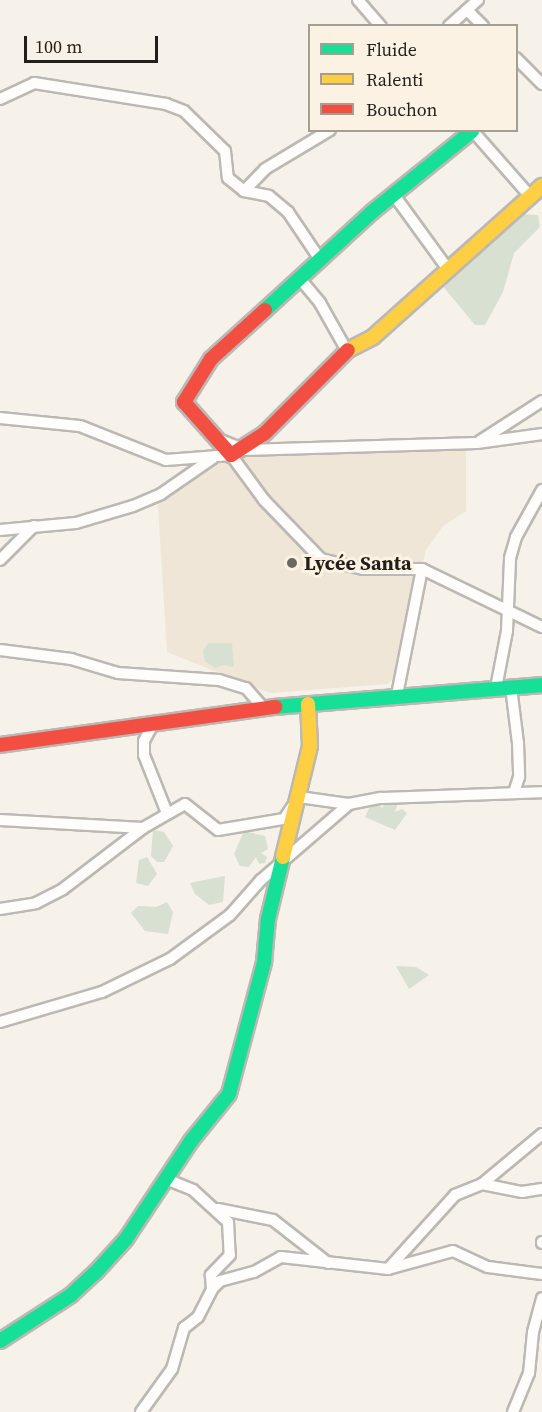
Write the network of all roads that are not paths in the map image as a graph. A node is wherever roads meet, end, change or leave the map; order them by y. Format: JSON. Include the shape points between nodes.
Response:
{"nodes":[{"id":1,"x":358,"y":0,"type":"edge"},
{"id":2,"x":371,"y":0,"type":"edge"},
{"id":3,"x":478,"y":0,"type":"edge"},
{"id":4,"x":467,"y":9,"type":"junction"},
{"id":5,"x":371,"y":14,"type":"junction"},
{"id":6,"x":379,"y":24,"type":"edge"},
{"id":7,"x":451,"y":24,"type":"edge"},
{"id":8,"x":481,"y":24,"type":"edge"},
{"id":9,"x":518,"y":60,"type":"edge"},
{"id":10,"x":542,"y":84,"type":"edge"},
{"id":11,"x":0,"y":99,"type":"edge"},
{"id":12,"x":327,"y":132,"type":"edge"},
{"id":13,"x":471,"y":132,"type":"edge"},
{"id":14,"x":473,"y":132,"type":"edge"},
{"id":15,"x":542,"y":186,"type":"edge"},
{"id":16,"x":244,"y":191,"type":"junction"},
{"id":17,"x":394,"y":195,"type":"junction"},
{"id":18,"x":530,"y":196,"type":"junction"},
{"id":19,"x":321,"y":261,"type":"junction"},
{"id":20,"x":447,"y":268,"type":"junction"},
{"id":21,"x":301,"y":280,"type":"junction"},
{"id":22,"x":347,"y":351,"type":"junction"},
{"id":23,"x":542,"y":401,"type":"edge"},
{"id":24,"x":0,"y":418,"type":"edge"},
{"id":25,"x":542,"y":434,"type":"edge"},
{"id":26,"x":477,"y":443,"type":"junction"},
{"id":27,"x":238,"y":452,"type":"junction"},
{"id":28,"x":213,"y":458,"type":"junction"},
{"id":29,"x":542,"y":490,"type":"edge"},
{"id":30,"x":34,"y":526,"type":"junction"},
{"id":31,"x":0,"y":530,"type":"edge"},
{"id":32,"x":0,"y":560,"type":"edge"},
{"id":33,"x":422,"y":569,"type":"junction"},
{"id":34,"x":507,"y":614,"type":"junction"},
{"id":35,"x":542,"y":627,"type":"edge"},
{"id":36,"x":0,"y":650,"type":"edge"},
{"id":37,"x":542,"y":685,"type":"edge"},
{"id":38,"x":511,"y":687,"type":"junction"},
{"id":39,"x":496,"y":688,"type":"junction"},
{"id":40,"x":397,"y":695,"type":"junction"},
{"id":41,"x":308,"y":704,"type":"junction"},
{"id":42,"x":264,"y":709,"type":"junction"},
{"id":43,"x":153,"y":723,"type":"junction"},
{"id":44,"x":0,"y":745,"type":"edge"},
{"id":45,"x":514,"y":792,"type":"junction"},
{"id":46,"x":542,"y":792,"type":"edge"},
{"id":47,"x":299,"y":797,"type":"junction"},
{"id":48,"x":350,"y":804,"type":"junction"},
{"id":49,"x":167,"y":813,"type":"junction"},
{"id":50,"x":0,"y":820,"type":"edge"},
{"id":51,"x":143,"y":828,"type":"junction"},
{"id":52,"x":281,"y":864,"type":"junction"},
{"id":53,"x":0,"y":909,"type":"edge"},
{"id":54,"x":0,"y":1022,"type":"edge"},
{"id":55,"x":542,"y":1134,"type":"edge"},
{"id":56,"x":166,"y":1179,"type":"junction"},
{"id":57,"x":482,"y":1184,"type":"junction"},
{"id":58,"x":542,"y":1189,"type":"edge"},
{"id":59,"x":218,"y":1209,"type":"junction"},
{"id":60,"x":330,"y":1264,"type":"junction"},
{"id":61,"x":388,"y":1269,"type":"junction"},
{"id":62,"x":542,"y":1274,"type":"edge"},
{"id":63,"x":212,"y":1289,"type":"junction"},
{"id":64,"x":542,"y":1298,"type":"edge"},
{"id":65,"x":0,"y":1341,"type":"edge"},
{"id":66,"x":141,"y":1412,"type":"edge"},
{"id":67,"x":513,"y":1412,"type":"edge"}],
"edges":[{"from":1,"to":5,"type":"street"},
{"from":2,"to":5,"type":"street"},
{"from":3,"to":4,"type":"street"},
{"from":4,"to":7,"type":"street"},
{"from":4,"to":8,"type":"street"},
{"from":5,"to":6,"type":"street"},
{"from":9,"to":10,"type":"street"},
{"from":11,"to":16,"type":"street","via":[[34,83],[166,104],[184,111],[221,145],[228,178]]},
{"from":12,"to":16,"type":"street","via":[[265,169]]},
{"from":13,"to":17,"type":"main road"},
{"from":14,"to":18,"type":"street"},
{"from":15,"to":18,"type":"main road"},
{"from":16,"to":19,"type":"street","via":[[269,196],[288,212]]},
{"from":17,"to":19,"type":"main road"},
{"from":17,"to":20,"type":"street"},
{"from":18,"to":20,"type":"main road"},
{"from":19,"to":21,"type":"main road"},
{"from":20,"to":22,"type":"main road","via":[[373,337]]},
{"from":21,"to":22,"type":"street","via":[[320,303]]},
{"from":21,"to":27,"type":"main road","via":[[211,359],[184,402],[214,437]]},
{"from":22,"to":27,"type":"main road"},
{"from":23,"to":26,"type":"street"},
{"from":24,"to":28,"type":"street","via":[[80,426],[166,460]]},
{"from":25,"to":26,"type":"street"},
{"from":26,"to":27,"type":"street"},
{"from":27,"to":28,"type":"street"},
{"from":27,"to":33,"type":"street","via":[[264,500],[321,559],[363,569]]},
{"from":28,"to":30,"type":"street","via":[[161,494],[133,506],[76,523]]},
{"from":29,"to":34,"type":"street","via":[[516,537],[510,558]]},
{"from":30,"to":31,"type":"street"},
{"from":30,"to":32,"type":"street"},
{"from":33,"to":34,"type":"street"},
{"from":33,"to":40,"type":"street"},
{"from":34,"to":35,"type":"street"},
{"from":34,"to":39,"type":"street"},
{"from":36,"to":42,"type":"street","via":[[71,659],[118,673],[219,680],[246,688]]},
{"from":37,"to":38,"type":"main road"},
{"from":38,"to":39,"type":"main road"},
{"from":38,"to":45,"type":"street","via":[[519,777]]},
{"from":39,"to":40,"type":"main road"},
{"from":40,"to":41,"type":"main road"},
{"from":41,"to":42,"type":"main road"},
{"from":41,"to":47,"type":"main road","via":[[310,746]]},
{"from":42,"to":43,"type":"main road"},
{"from":43,"to":44,"type":"main road"},
{"from":43,"to":49,"type":"street","via":[[144,741],[144,755]]},
{"from":45,"to":46,"type":"street"},
{"from":45,"to":48,"type":"street","via":[[381,798]]},
{"from":47,"to":48,"type":"street"},
{"from":47,"to":49,"type":"street","via":[[284,819],[245,828],[218,830],[185,804]]},
{"from":47,"to":52,"type":"main road"},
{"from":48,"to":52,"type":"street"},
{"from":49,"to":51,"type":"street"},
{"from":50,"to":51,"type":"street"},
{"from":51,"to":53,"type":"street","via":[[63,889],[36,903]]},
{"from":52,"to":54,"type":"street","via":[[230,915],[170,958],[102,992]]},
{"from":52,"to":56,"type":"main road","via":[[268,919],[264,962],[229,1094]]},
{"from":55,"to":57,"type":"street"},
{"from":56,"to":59,"type":"street","via":[[193,1190]]},
{"from":56,"to":65,"type":"main road","via":[[126,1239],[96,1272],[71,1295]]},
{"from":57,"to":58,"type":"street","via":[[522,1192]]},
{"from":57,"to":61,"type":"street","via":[[455,1195]]},
{"from":59,"to":60,"type":"street","via":[[273,1220]]},
{"from":59,"to":63,"type":"street","via":[[228,1222],[231,1247],[230,1255],[211,1275]]},
{"from":60,"to":61,"type":"street"},
{"from":60,"to":63,"type":"street","via":[[282,1257],[254,1272],[220,1281]]},
{"from":61,"to":62,"type":"street","via":[[453,1251],[488,1267]]},
{"from":63,"to":66,"type":"street","via":[[198,1317],[184,1328],[172,1368]]},
{"from":64,"to":67,"type":"street","via":[[532,1332],[528,1373]]}]}
